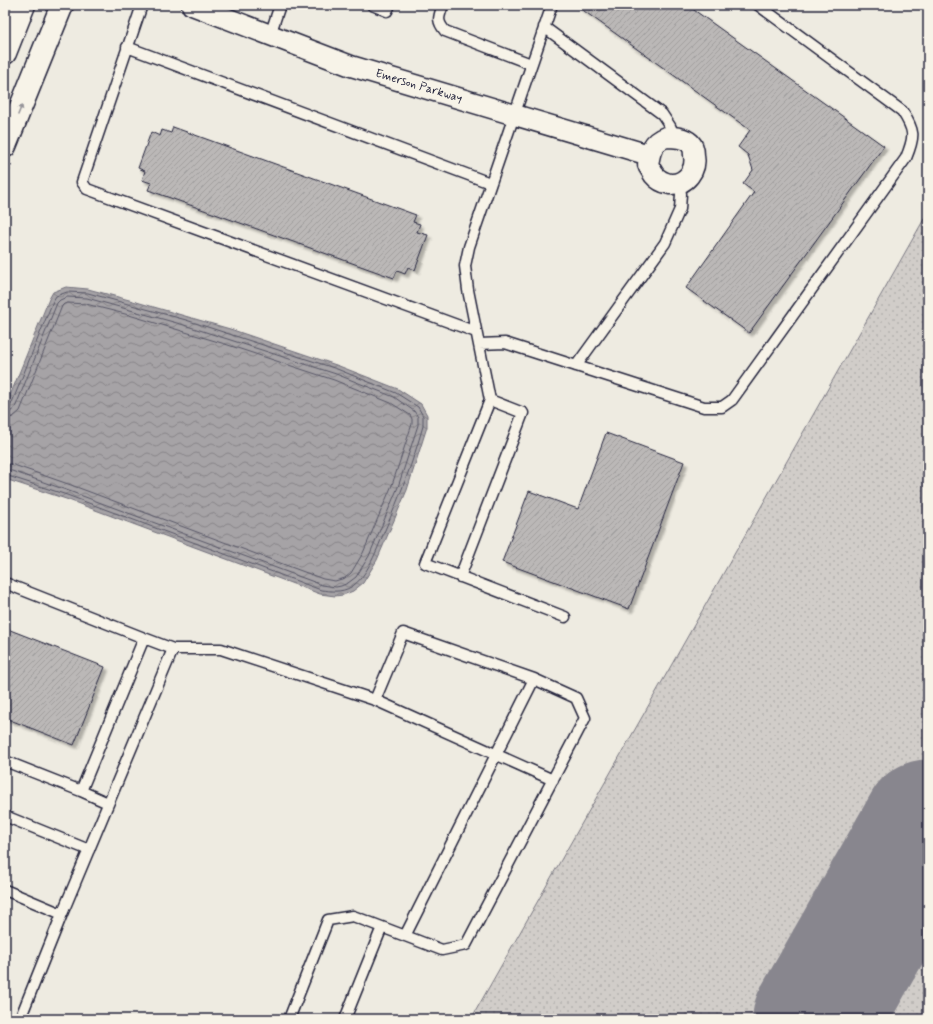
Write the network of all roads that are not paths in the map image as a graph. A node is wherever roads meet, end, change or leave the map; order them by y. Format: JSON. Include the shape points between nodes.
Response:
{"nodes":[{"id":1,"x":24,"y":5,"type":"edge"},
{"id":2,"x":62,"y":5,"type":"edge"},
{"id":3,"x":142,"y":5,"type":"edge"},
{"id":4,"x":192,"y":5,"type":"edge"},
{"id":5,"x":280,"y":5,"type":"edge"},
{"id":6,"x":372,"y":5,"type":"edge"},
{"id":7,"x":390,"y":5,"type":"edge"},
{"id":8,"x":443,"y":5,"type":"edge"},
{"id":9,"x":552,"y":5,"type":"edge"},
{"id":10,"x":758,"y":5,"type":"edge"},
{"id":11,"x":544,"y":27,"type":"junction"},
{"id":12,"x":270,"y":35,"type":"junction"},
{"id":13,"x":127,"y":47,"type":"junction"},
{"id":14,"x":5,"y":53,"type":"edge"},
{"id":15,"x":531,"y":64,"type":"junction"},
{"id":16,"x":514,"y":114,"type":"junction"},
{"id":17,"x":675,"y":137,"type":"junction"},
{"id":18,"x":5,"y":146,"type":"edge"},
{"id":19,"x":649,"y":155,"type":"junction"},
{"id":20,"x":490,"y":183,"type":"junction"},
{"id":21,"x":679,"y":183,"type":"junction"},
{"id":22,"x":476,"y":332,"type":"junction"},
{"id":23,"x":479,"y":344,"type":"junction"},
{"id":24,"x":576,"y":366,"type":"junction"},
{"id":25,"x":490,"y":400,"type":"junction"},
{"id":26,"x":460,"y":577,"type":"junction"},
{"id":27,"x":5,"y":582,"type":"edge"},
{"id":28,"x":565,"y":617,"type":"dead end"},
{"id":29,"x":144,"y":638,"type":"junction"},
{"id":30,"x":173,"y":649,"type":"junction"},
{"id":31,"x":534,"y":679,"type":"junction"},
{"id":32,"x":375,"y":700,"type":"junction"},
{"id":33,"x":496,"y":755,"type":"junction"},
{"id":34,"x":5,"y":761,"type":"edge"},
{"id":35,"x":553,"y":780,"type":"junction"},
{"id":36,"x":81,"y":791,"type":"junction"},
{"id":37,"x":108,"y":803,"type":"junction"},
{"id":38,"x":5,"y":816,"type":"edge"},
{"id":39,"x":89,"y":850,"type":"junction"},
{"id":40,"x":5,"y":890,"type":"edge"},
{"id":41,"x":62,"y":914,"type":"junction"},
{"id":42,"x":382,"y":927,"type":"junction"},
{"id":43,"x":405,"y":936,"type":"junction"},
{"id":44,"x":20,"y":1019,"type":"edge"},
{"id":45,"x":289,"y":1019,"type":"edge"},
{"id":46,"x":345,"y":1019,"type":"edge"}],
"edges":[{"from":1,"to":14,"type":"main road"},
{"from":18,"to":2,"type":"main road","one_way":true},
{"from":3,"to":13,"type":"lane"},
{"from":4,"to":12,"type":"street","name":"Emerson Parkway"},
{"from":5,"to":12,"type":"lane"},
{"from":6,"to":7,"type":"lane","via":[[387,11]]},
{"from":8,"to":15,"type":"lane","via":[[438,17],[445,31]]},
{"from":9,"to":11,"type":"lane"},
{"from":10,"to":24,"type":"lane","via":[[902,111],[912,133],[912,143],[906,158],[732,400],[722,407],[704,407]]},
{"from":11,"to":15,"type":"lane"},
{"from":11,"to":17,"type":"lane","via":[[662,114]]},
{"from":12,"to":16,"type":"street","name":"Emerson Parkway","via":[[351,66]]},
{"from":13,"to":20,"type":"lane"},
{"from":13,"to":22,"type":"lane","via":[[82,182],[87,189]]},
{"from":15,"to":16,"type":"lane"},
{"from":16,"to":19,"type":"street","name":"Emerson Parkway"},
{"from":16,"to":20,"type":"lane"},
{"from":17,"to":19,"type":"street","via":[[658,140]]},
{"from":17,"to":21,"type":"street","via":[[689,142],[695,158],[690,176]]},
{"from":19,"to":21,"type":"street","via":[[648,165],[655,177],[665,184]]},
{"from":20,"to":22,"type":"lane","via":[[465,266]]},
{"from":21,"to":24,"type":"lane","via":[[680,209],[665,243]]},
{"from":22,"to":23,"type":"lane"},
{"from":23,"to":24,"type":"lane","via":[[505,343]]},
{"from":23,"to":25,"type":"lane"},
{"from":25,"to":26,"type":"lane","via":[[523,413]]},
{"from":25,"to":26,"type":"lane","via":[[425,563]]},
{"from":26,"to":28,"type":"lane"},
{"from":27,"to":29,"type":"lane"},
{"from":29,"to":30,"type":"lane"},
{"from":29,"to":36,"type":"lane"},
{"from":30,"to":32,"type":"lane","via":[[222,649]]},
{"from":30,"to":37,"type":"lane"},
{"from":31,"to":32,"type":"lane","via":[[404,633]]},
{"from":31,"to":33,"type":"lane"},
{"from":31,"to":35,"type":"lane","via":[[576,698],[584,718]]},
{"from":32,"to":33,"type":"lane"},
{"from":33,"to":35,"type":"lane"},
{"from":33,"to":43,"type":"lane"},
{"from":34,"to":36,"type":"lane"},
{"from":35,"to":43,"type":"lane","via":[[466,945],[442,950]]},
{"from":36,"to":37,"type":"lane"},
{"from":37,"to":39,"type":"lane"},
{"from":38,"to":39,"type":"lane"},
{"from":39,"to":41,"type":"lane"},
{"from":40,"to":41,"type":"lane"},
{"from":41,"to":44,"type":"lane"},
{"from":42,"to":43,"type":"lane"},
{"from":42,"to":45,"type":"lane","via":[[353,916],[328,920]]},
{"from":42,"to":46,"type":"lane"}]}
